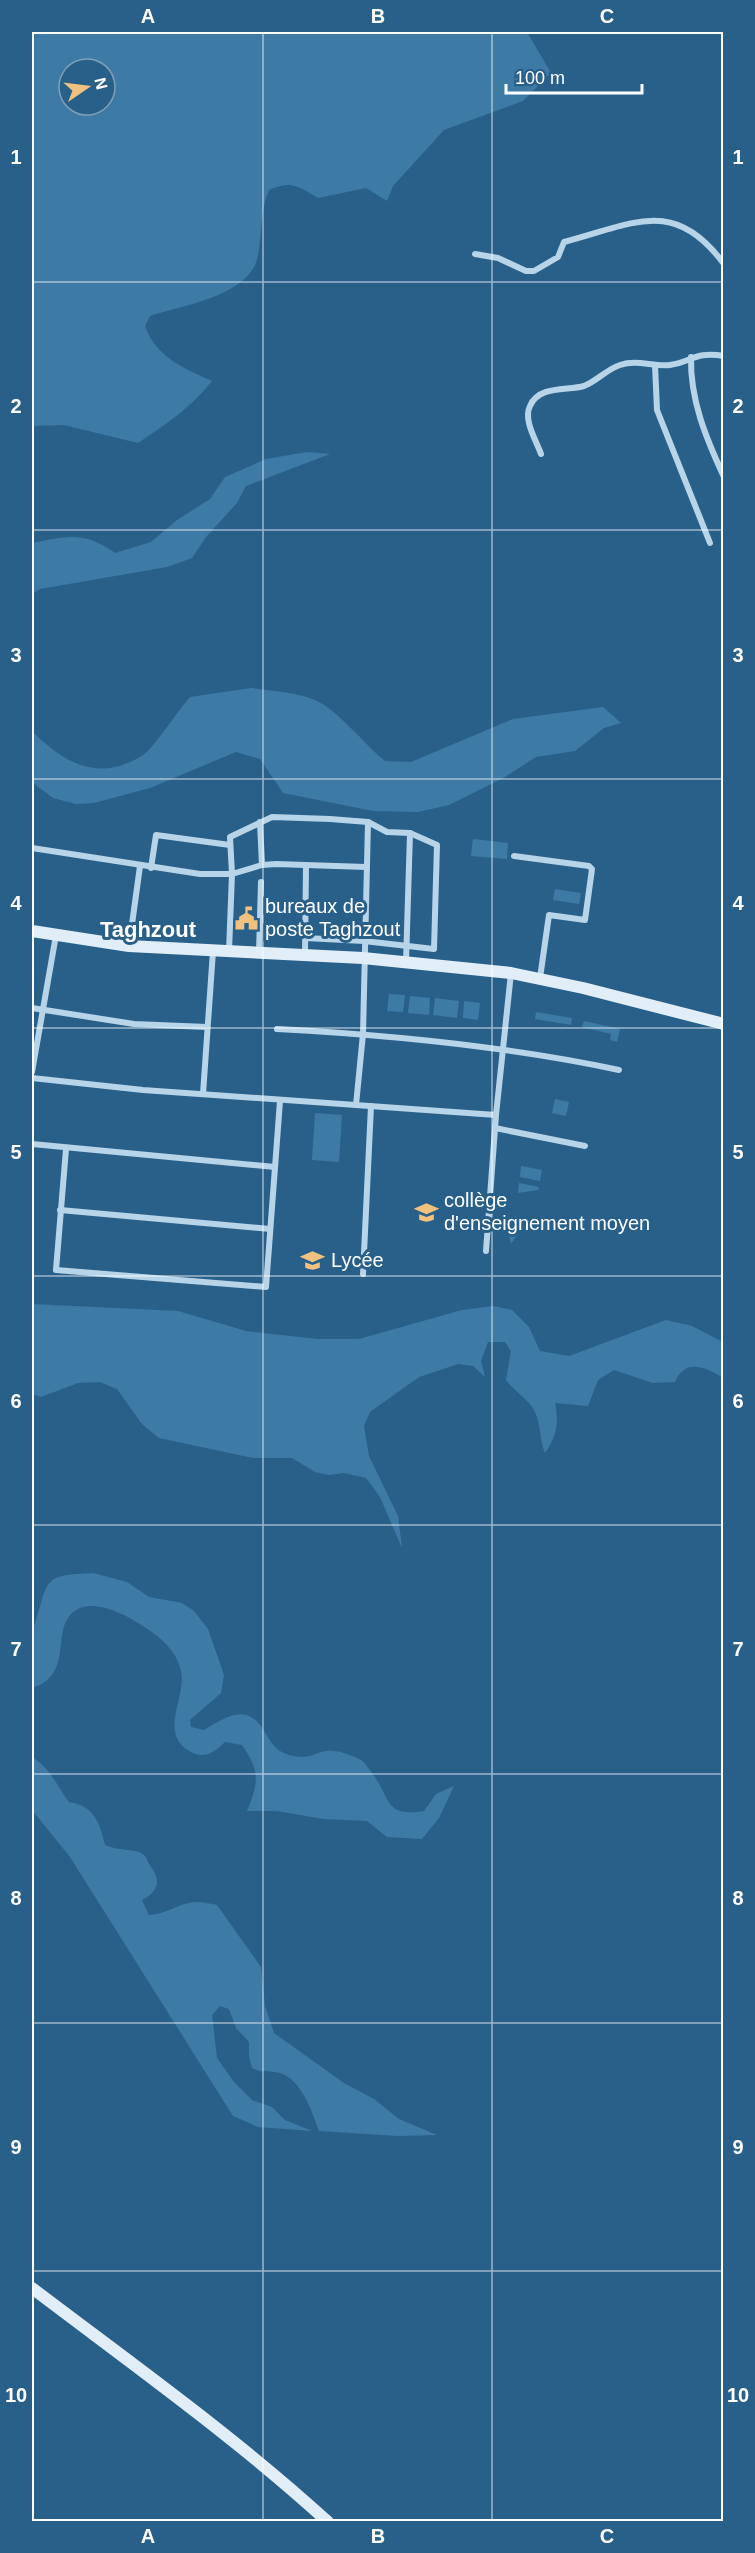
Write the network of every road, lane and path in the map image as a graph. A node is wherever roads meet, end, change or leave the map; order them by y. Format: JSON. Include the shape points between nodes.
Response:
{"nodes":[{"id":1,"x":475,"y":254,"type":"dead end"},
{"id":2,"x":723,"y":264,"type":"edge"},
{"id":3,"x":723,"y":356,"type":"edge"},
{"id":4,"x":691,"y":357,"type":"junction"},
{"id":5,"x":655,"y":365,"type":"junction"},
{"id":6,"x":541,"y":454,"type":"dead end"},
{"id":7,"x":723,"y":477,"type":"edge"},
{"id":8,"x":710,"y":543,"type":"dead end"},
{"id":9,"x":260,"y":822,"type":"junction"},
{"id":10,"x":368,"y":822,"type":"junction"},
{"id":11,"x":410,"y":833,"type":"junction"},
{"id":12,"x":230,"y":845,"type":"junction"},
{"id":13,"x":32,"y":848,"type":"edge"},
{"id":14,"x":514,"y":856,"type":"dead end"},
{"id":15,"x":262,"y":865,"type":"junction"},
{"id":16,"x":306,"y":865,"type":"junction"},
{"id":17,"x":140,"y":866,"type":"junction"},
{"id":18,"x":366,"y":867,"type":"junction"},
{"id":19,"x":151,"y":868,"type":"junction"},
{"id":20,"x":232,"y":874,"type":"junction"},
{"id":21,"x":261,"y":882,"type":"dead end"},
{"id":22,"x":32,"y":931,"type":"edge"},
{"id":23,"x":56,"y":935,"type":"junction"},
{"id":24,"x":305,"y":938,"type":"junction"},
{"id":25,"x":364,"y":941,"type":"junction"},
{"id":26,"x":129,"y":946,"type":"junction"},
{"id":27,"x":406,"y":946,"type":"junction"},
{"id":28,"x":213,"y":951,"type":"junction"},
{"id":29,"x":229,"y":952,"type":"junction"},
{"id":30,"x":260,"y":953,"type":"junction"},
{"id":31,"x":305,"y":955,"type":"junction"},
{"id":32,"x":363,"y":958,"type":"junction"},
{"id":33,"x":406,"y":962,"type":"junction"},
{"id":34,"x":511,"y":973,"type":"junction"},
{"id":35,"x":540,"y":978,"type":"junction"},
{"id":36,"x":32,"y":1008,"type":"edge"},
{"id":37,"x":42,"y":1010,"type":"junction"},
{"id":38,"x":723,"y":1024,"type":"edge"},
{"id":39,"x":207,"y":1027,"type":"junction"},
{"id":40,"x":277,"y":1029,"type":"dead end"},
{"id":41,"x":363,"y":1034,"type":"junction"},
{"id":42,"x":503,"y":1049,"type":"junction"},
{"id":43,"x":619,"y":1070,"type":"dead end"},
{"id":44,"x":32,"y":1072,"type":"edge"},
{"id":45,"x":32,"y":1078,"type":"edge"},
{"id":46,"x":203,"y":1094,"type":"junction"},
{"id":47,"x":280,"y":1101,"type":"junction"},
{"id":48,"x":356,"y":1105,"type":"junction"},
{"id":49,"x":371,"y":1106,"type":"junction"},
{"id":50,"x":496,"y":1114,"type":"junction"},
{"id":51,"x":495,"y":1128,"type":"junction"},
{"id":52,"x":32,"y":1144,"type":"edge"},
{"id":53,"x":585,"y":1146,"type":"dead end"},
{"id":54,"x":66,"y":1149,"type":"junction"},
{"id":55,"x":275,"y":1167,"type":"junction"},
{"id":56,"x":60,"y":1210,"type":"junction"},
{"id":57,"x":270,"y":1229,"type":"junction"},
{"id":58,"x":486,"y":1251,"type":"dead end"},
{"id":59,"x":363,"y":1274,"type":"dead end"},
{"id":60,"x":32,"y":2288,"type":"edge"},
{"id":61,"x":328,"y":2522,"type":"edge"}],
"edges":[{"from":1,"to":2,"type":"street","via":[[534,271],[558,257],[564,242],[656,219],[679,223],[696,232]]},
{"from":3,"to":4,"type":"street"},
{"from":4,"to":5,"type":"street","via":[[672,365]]},
{"from":4,"to":7,"type":"street","via":[[696,407]]},
{"from":5,"to":6,"type":"street","via":[[618,365],[582,386],[555,388],[533,400],[528,408],[529,424]]},
{"from":5,"to":8,"type":"street","via":[[657,410]]},
{"from":9,"to":10,"type":"street","via":[[272,817]]},
{"from":9,"to":12,"type":"street","via":[[230,837]]},
{"from":9,"to":15,"type":"street"},
{"from":10,"to":11,"type":"street","via":[[387,832]]},
{"from":10,"to":18,"type":"street"},
{"from":11,"to":27,"type":"street"},
{"from":11,"to":27,"type":"street","via":[[437,845],[434,949]]},
{"from":12,"to":19,"type":"street","via":[[156,835]]},
{"from":12,"to":20,"type":"street"},
{"from":13,"to":17,"type":"street"},
{"from":14,"to":35,"type":"street","via":[[591,869],[585,920],[549,915]]},
{"from":15,"to":16,"type":"street"},
{"from":15,"to":20,"type":"street"},
{"from":16,"to":18,"type":"street"},
{"from":16,"to":24,"type":"street"},
{"from":17,"to":19,"type":"street"},
{"from":17,"to":26,"type":"street"},
{"from":18,"to":25,"type":"street"},
{"from":19,"to":20,"type":"street"},
{"from":20,"to":29,"type":"street"},
{"from":21,"to":30,"type":"street"},
{"from":22,"to":23,"type":"main road"},
{"from":23,"to":26,"type":"main road"},
{"from":23,"to":37,"type":"street"},
{"from":24,"to":25,"type":"street"},
{"from":24,"to":31,"type":"street"},
{"from":25,"to":27,"type":"street"},
{"from":25,"to":32,"type":"street"},
{"from":26,"to":28,"type":"main road"},
{"from":27,"to":33,"type":"street"},
{"from":28,"to":29,"type":"main road"},
{"from":28,"to":39,"type":"street"},
{"from":29,"to":30,"type":"main road"},
{"from":30,"to":31,"type":"main road"},
{"from":31,"to":32,"type":"main road"},
{"from":32,"to":33,"type":"main road"},
{"from":32,"to":41,"type":"street"},
{"from":33,"to":34,"type":"main road"},
{"from":34,"to":35,"type":"main road"},
{"from":34,"to":42,"type":"street"},
{"from":35,"to":38,"type":"main road"},
{"from":36,"to":37,"type":"street"},
{"from":37,"to":39,"type":"street","via":[[134,1024]]},
{"from":37,"to":44,"type":"street"},
{"from":39,"to":46,"type":"street"},
{"from":40,"to":41,"type":"street"},
{"from":41,"to":42,"type":"street"},
{"from":41,"to":48,"type":"street"},
{"from":42,"to":43,"type":"street"},
{"from":42,"to":50,"type":"street"},
{"from":45,"to":46,"type":"street"},
{"from":46,"to":47,"type":"street"},
{"from":47,"to":48,"type":"street"},
{"from":47,"to":55,"type":"street"},
{"from":48,"to":49,"type":"street"},
{"from":49,"to":50,"type":"street"},
{"from":49,"to":59,"type":"street"},
{"from":50,"to":51,"type":"street"},
{"from":51,"to":53,"type":"street"},
{"from":51,"to":58,"type":"street"},
{"from":52,"to":54,"type":"street"},
{"from":54,"to":55,"type":"street"},
{"from":54,"to":56,"type":"street"},
{"from":55,"to":57,"type":"street"},
{"from":56,"to":57,"type":"street"},
{"from":56,"to":57,"type":"street","via":[[55,1264],[61,1272],[266,1287]]},
{"from":60,"to":61,"type":"main road","via":[[205,2420]]}]}
